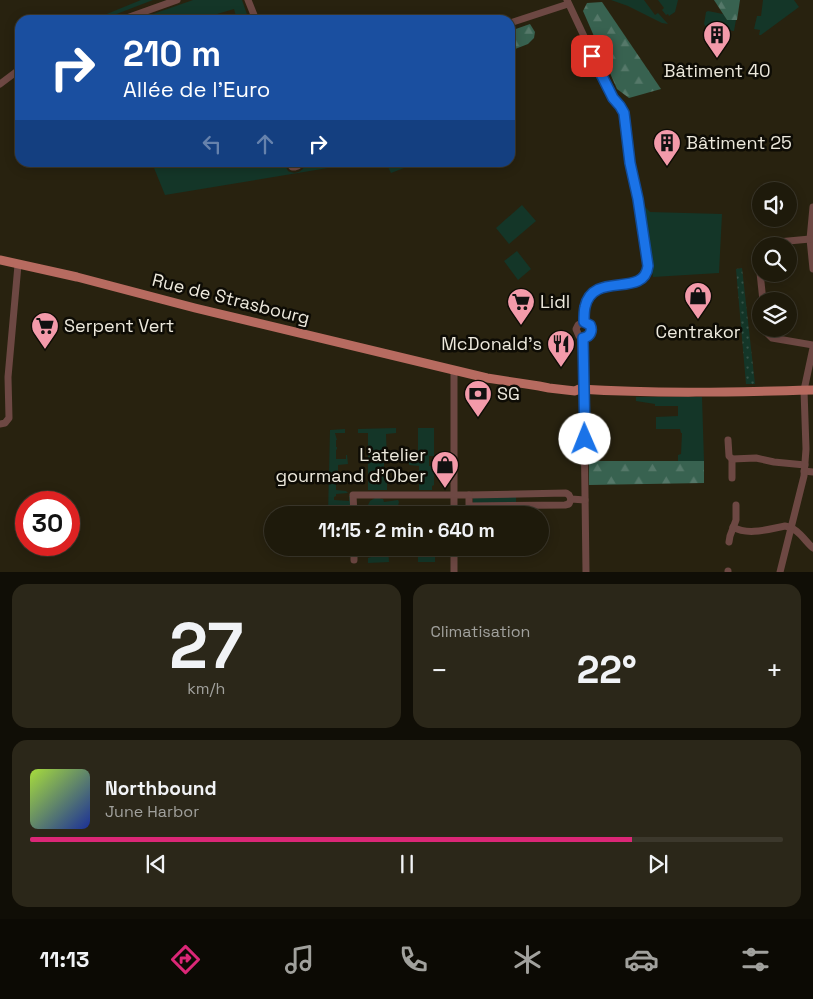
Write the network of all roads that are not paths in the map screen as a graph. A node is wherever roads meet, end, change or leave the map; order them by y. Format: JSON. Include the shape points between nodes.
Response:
{"nodes":[{"id":1,"x":177,"y":0,"type":"edge"},
{"id":2,"x":250,"y":2,"type":"edge"},
{"id":3,"x":567,"y":2,"type":"edge"},
{"id":4,"x":135,"y":15,"type":"edge"},
{"id":5,"x":254,"y":15,"type":"edge"},
{"id":6,"x":515,"y":21,"type":"edge"},
{"id":7,"x":15,"y":73,"type":"edge"},
{"id":8,"x":0,"y":84,"type":"edge"},
{"id":9,"x":813,"y":207,"type":"edge"},
{"id":10,"x":810,"y":239,"type":"junction"},
{"id":11,"x":0,"y":260,"type":"edge"},
{"id":12,"x":18,"y":265,"type":"junction"},
{"id":13,"x":813,"y":270,"type":"edge"},
{"id":14,"x":762,"y":292,"type":"edge"},
{"id":15,"x":771,"y":337,"type":"edge"},
{"id":16,"x":813,"y":347,"type":"edge"},
{"id":17,"x":454,"y":370,"type":"junction"},
{"id":18,"x":582,"y":390,"type":"junction"},
{"id":19,"x":809,"y":390,"type":"edge"},
{"id":20,"x":0,"y":424,"type":"edge"},
{"id":21,"x":728,"y":440,"type":"dead end"},
{"id":22,"x":732,"y":459,"type":"junction"},
{"id":23,"x":804,"y":468,"type":"junction"},
{"id":24,"x":813,"y":472,"type":"edge"},
{"id":25,"x":732,"y":478,"type":"dead end"},
{"id":26,"x":527,"y":494,"type":"junction"},
{"id":27,"x":454,"y":495,"type":"junction"},
{"id":28,"x":469,"y":495,"type":"junction"},
{"id":29,"x":571,"y":499,"type":"junction"},
{"id":30,"x":585,"y":500,"type":"junction"},
{"id":31,"x":736,"y":505,"type":"dead end"},
{"id":32,"x":354,"y":506,"type":"edge"},
{"id":33,"x":454,"y":506,"type":"edge"},
{"id":34,"x":469,"y":506,"type":"edge"},
{"id":35,"x":527,"y":506,"type":"joint"},
{"id":36,"x":733,"y":527,"type":"junction"},
{"id":37,"x":791,"y":527,"type":"junction"},
{"id":38,"x":730,"y":542,"type":"dead end"},
{"id":39,"x":813,"y":548,"type":"edge"},
{"id":40,"x":354,"y":556,"type":"edge"},
{"id":41,"x":454,"y":556,"type":"edge"},
{"id":42,"x":354,"y":560,"type":"dead end"},
{"id":43,"x":454,"y":572,"type":"edge"},
{"id":44,"x":586,"y":572,"type":"edge"},
{"id":45,"x":780,"y":572,"type":"edge"}],
"edges":[{"from":1,"to":4,"type":"street"},
{"from":2,"to":5,"type":"street"},
{"from":3,"to":6,"type":"street"},
{"from":3,"to":18,"type":"street","via":[[613,98],[624,113],[647,258],[644,277],[636,282],[603,287],[589,297],[584,322],[592,329],[583,338]]},
{"from":7,"to":8,"type":"street"},
{"from":9,"to":10,"type":"street"},
{"from":10,"to":13,"type":"street"},
{"from":10,"to":14,"type":"street","via":[[761,246],[758,254]]},
{"from":11,"to":12,"type":"main road","name":"Rue de Strasbourg"},
{"from":12,"to":17,"type":"main road","name":"Rue de Strasbourg"},
{"from":12,"to":20,"type":"street","via":[[8,376],[9,418]]},
{"from":15,"to":16,"type":"street"},
{"from":16,"to":19,"type":"street"},
{"from":17,"to":18,"type":"main road","name":"Rue de Strasbourg","via":[[548,388]]},
{"from":17,"to":27,"type":"street"},
{"from":18,"to":19,"type":"main road","name":"Rue de Strasbourg"},
{"from":18,"to":30,"type":"street"},
{"from":19,"to":23,"type":"street"},
{"from":21,"to":22,"type":"street"},
{"from":22,"to":23,"type":"street","via":[[756,458]]},
{"from":22,"to":25,"type":"street"},
{"from":23,"to":24,"type":"street"},
{"from":23,"to":37,"type":"street"},
{"from":26,"to":28,"type":"street"},
{"from":26,"to":29,"type":"street","via":[[566,493]]},
{"from":26,"to":35,"type":"street"},
{"from":27,"to":28,"type":"street"},
{"from":27,"to":32,"type":"street","via":[[353,495]]},
{"from":27,"to":33,"type":"street"},
{"from":28,"to":34,"type":"street"},
{"from":29,"to":30,"type":"street"},
{"from":29,"to":35,"type":"street","via":[[565,505]]},
{"from":30,"to":44,"type":"street"},
{"from":31,"to":36,"type":"street"},
{"from":36,"to":37,"type":"street","via":[[742,531]]},
{"from":36,"to":38,"type":"street"},
{"from":37,"to":39,"type":"street"},
{"from":37,"to":45,"type":"street"},
{"from":40,"to":42,"type":"street"},
{"from":41,"to":43,"type":"street"}]}
